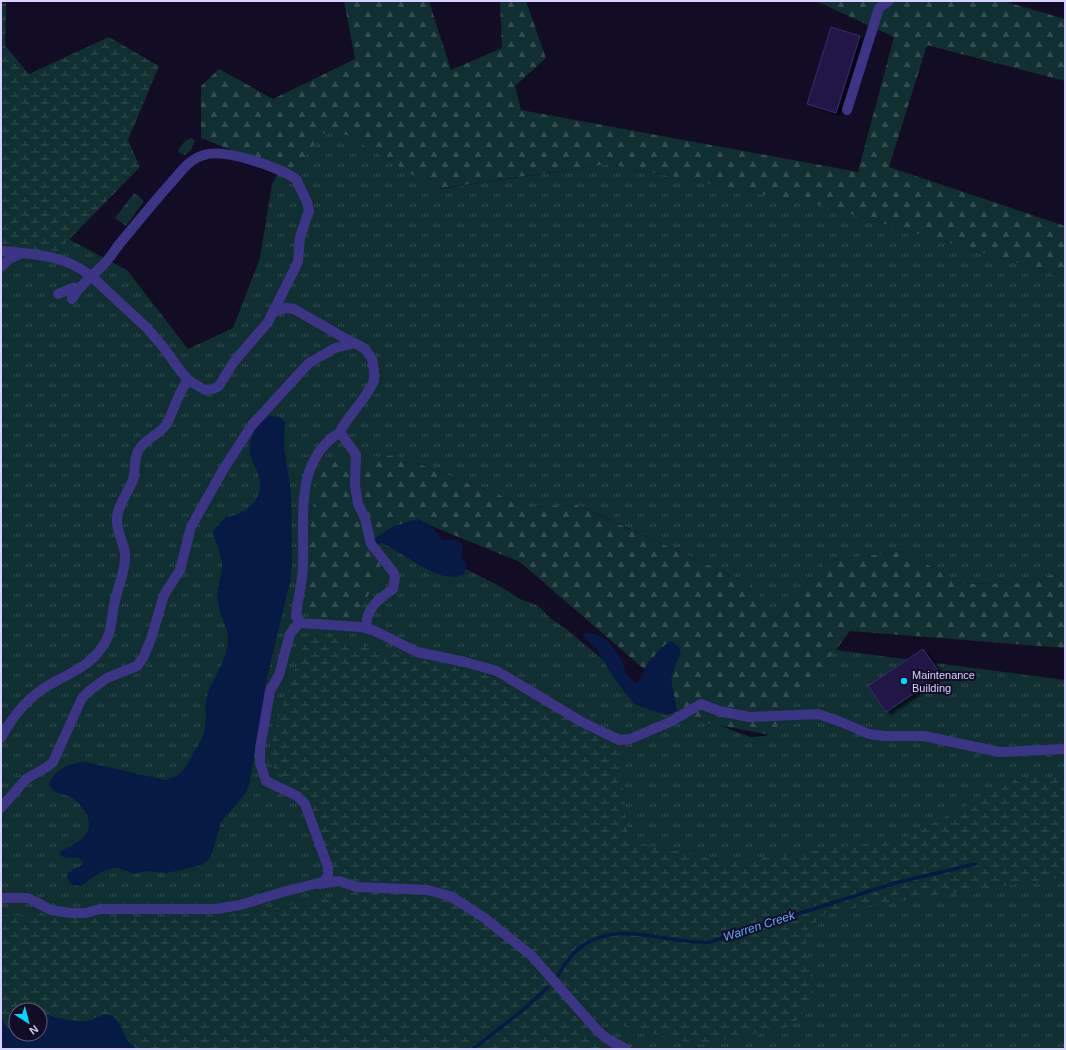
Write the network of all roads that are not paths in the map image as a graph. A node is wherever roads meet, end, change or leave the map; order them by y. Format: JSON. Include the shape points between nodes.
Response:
{"nodes":[{"id":1,"x":889,"y":1,"type":"edge"},
{"id":2,"x":847,"y":110,"type":"dead end"},
{"id":3,"x":1,"y":251,"type":"edge"},
{"id":4,"x":24,"y":253,"type":"junction"},
{"id":5,"x":1,"y":267,"type":"edge"},
{"id":6,"x":99,"y":268,"type":"junction"},
{"id":7,"x":83,"y":270,"type":"junction"},
{"id":8,"x":91,"y":276,"type":"junction"},
{"id":9,"x":78,"y":288,"type":"junction"},
{"id":10,"x":58,"y":294,"type":"dead end"},
{"id":11,"x":72,"y":299,"type":"dead end"},
{"id":12,"x":275,"y":311,"type":"junction"},
{"id":13,"x":353,"y":343,"type":"junction"},
{"id":14,"x":191,"y":382,"type":"junction"},
{"id":15,"x":340,"y":432,"type":"junction"},
{"id":16,"x":297,"y":623,"type":"junction"},
{"id":17,"x":367,"y":629,"type":"junction"},
{"id":18,"x":1,"y":738,"type":"edge"},
{"id":19,"x":1065,"y":749,"type":"edge"},
{"id":20,"x":1,"y":808,"type":"edge"},
{"id":21,"x":328,"y":870,"type":"junction"},
{"id":22,"x":339,"y":881,"type":"junction"},
{"id":23,"x":313,"y":885,"type":"junction"},
{"id":24,"x":1,"y":898,"type":"edge"},
{"id":25,"x":626,"y":1049,"type":"edge"}],
"edges":[{"from":1,"to":2,"type":"lane","via":[[879,8]]},
{"from":3,"to":4,"type":"lane"},
{"from":4,"to":5,"type":"lane","via":[[9,259]]},
{"from":4,"to":7,"type":"lane","via":[[52,257]]},
{"from":6,"to":7,"type":"lane"},
{"from":6,"to":8,"type":"lane"},
{"from":6,"to":12,"type":"lane","via":[[193,160],[208,154],[252,160],[296,179],[307,202],[308,211],[300,237],[298,262]]},
{"from":7,"to":8,"type":"lane"},
{"from":8,"to":9,"type":"lane"},
{"from":8,"to":14,"type":"lane","via":[[147,328]]},
{"from":9,"to":10,"type":"lane"},
{"from":9,"to":11,"type":"lane"},
{"from":12,"to":13,"type":"lane","via":[[294,309]]},
{"from":12,"to":14,"type":"lane","via":[[233,362],[219,386],[205,390]]},
{"from":13,"to":15,"type":"lane","via":[[369,354],[374,367],[374,378],[366,395]]},
{"from":13,"to":20,"type":"lane","via":[[333,349],[309,363],[252,425],[191,527],[180,570],[164,595],[143,658],[137,666],[113,675],[80,700],[53,762],[26,779]]},
{"from":14,"to":18,"type":"lane","via":[[186,383],[181,390],[165,426],[144,443],[137,454],[133,480],[117,517],[125,565],[114,601],[106,642],[90,661],[76,672],[41,690],[28,701],[14,715]]},
{"from":15,"to":16,"type":"lane","via":[[320,449],[313,459],[308,477],[303,514],[303,567]]},
{"from":15,"to":17,"type":"lane","via":[[356,456],[358,504],[365,518],[371,544],[392,568],[395,578],[393,589],[378,599],[373,607],[367,619]]},
{"from":16,"to":17,"type":"lane"},
{"from":16,"to":21,"type":"lane","via":[[290,634],[279,675],[270,692],[260,758],[266,781],[297,796],[305,804]]},
{"from":17,"to":19,"type":"lane","via":[[411,650],[504,674],[521,687],[582,722],[620,740],[630,739],[670,722],[701,704],[748,717],[818,714],[869,734],[924,736],[999,752]]},
{"from":21,"to":22,"type":"lane"},
{"from":21,"to":23,"type":"lane","via":[[328,876],[323,882]]},
{"from":22,"to":23,"type":"lane"},
{"from":22,"to":25,"type":"lane","via":[[357,887],[428,890],[461,902],[531,955],[597,1030]]},
{"from":23,"to":24,"type":"lane","via":[[216,909],[101,909],[70,913],[51,910],[28,898]]}]}
